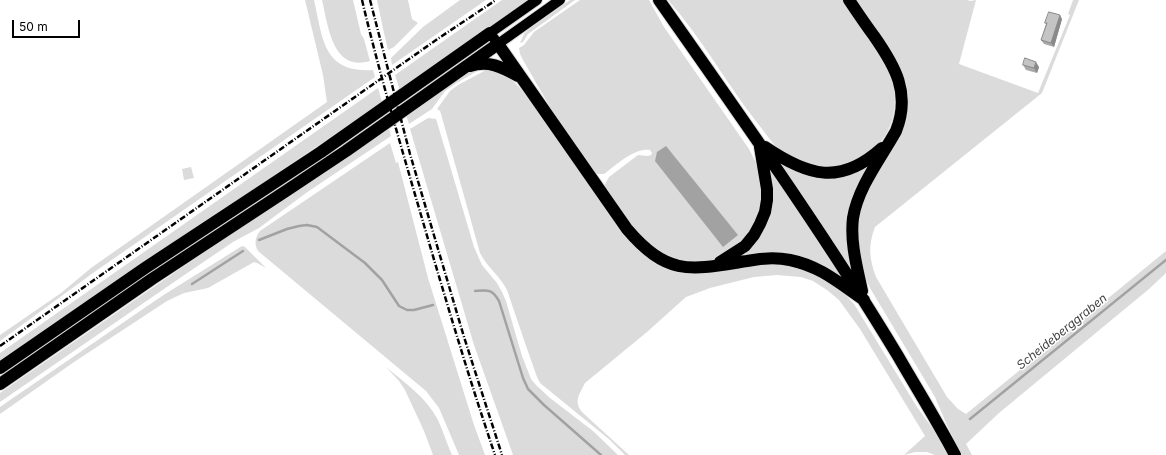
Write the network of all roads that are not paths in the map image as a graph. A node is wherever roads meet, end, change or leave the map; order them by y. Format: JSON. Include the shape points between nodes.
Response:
{"nodes":[{"id":1,"x":537,"y":0,"type":"edge"},
{"id":2,"x":560,"y":0,"type":"edge"},
{"id":3,"x":659,"y":0,"type":"edge"},
{"id":4,"x":849,"y":0,"type":"edge"},
{"id":5,"x":490,"y":33,"type":"junction"},
{"id":6,"x":498,"y":44,"type":"junction"},
{"id":7,"x":464,"y":68,"type":"junction"},
{"id":8,"x":521,"y":77,"type":"junction"},
{"id":9,"x":890,"y":141,"type":"junction"},
{"id":10,"x":760,"y":144,"type":"junction"},
{"id":11,"x":716,"y":265,"type":"junction"},
{"id":12,"x":864,"y":300,"type":"junction"},
{"id":13,"x":0,"y":368,"type":"edge"},
{"id":14,"x":0,"y":384,"type":"edge"},
{"id":15,"x":955,"y":455,"type":"edge"}],
"edges":[{"from":1,"to":5,"type":"main road"},
{"from":2,"to":6,"type":"main road"},
{"from":3,"to":10,"type":"highway"},
{"from":4,"to":9,"type":"highway","via":[[888,57],[899,80],[901,114]]},
{"from":5,"to":6,"type":"main road"},
{"from":5,"to":13,"type":"highway","via":[[332,145]]},
{"from":6,"to":7,"type":"highway"},
{"from":6,"to":8,"type":"highway"},
{"from":7,"to":8,"type":"highway","via":[[487,63],[502,67]]},
{"from":7,"to":14,"type":"highway"},
{"from":8,"to":11,"type":"highway","via":[[627,229],[647,250],[669,264],[680,267],[699,268]]},
{"from":9,"to":10,"type":"highway","via":[[860,165],[848,170],[826,173],[796,165]]},
{"from":9,"to":12,"type":"highway","via":[[865,184],[853,218],[856,264]]},
{"from":10,"to":11,"type":"highway","via":[[767,189],[765,212],[754,235],[745,246]]},
{"from":10,"to":12,"type":"highway"},
{"from":11,"to":12,"type":"highway","via":[[764,258],[789,259],[833,277]]},
{"from":12,"to":15,"type":"highway"}]}
